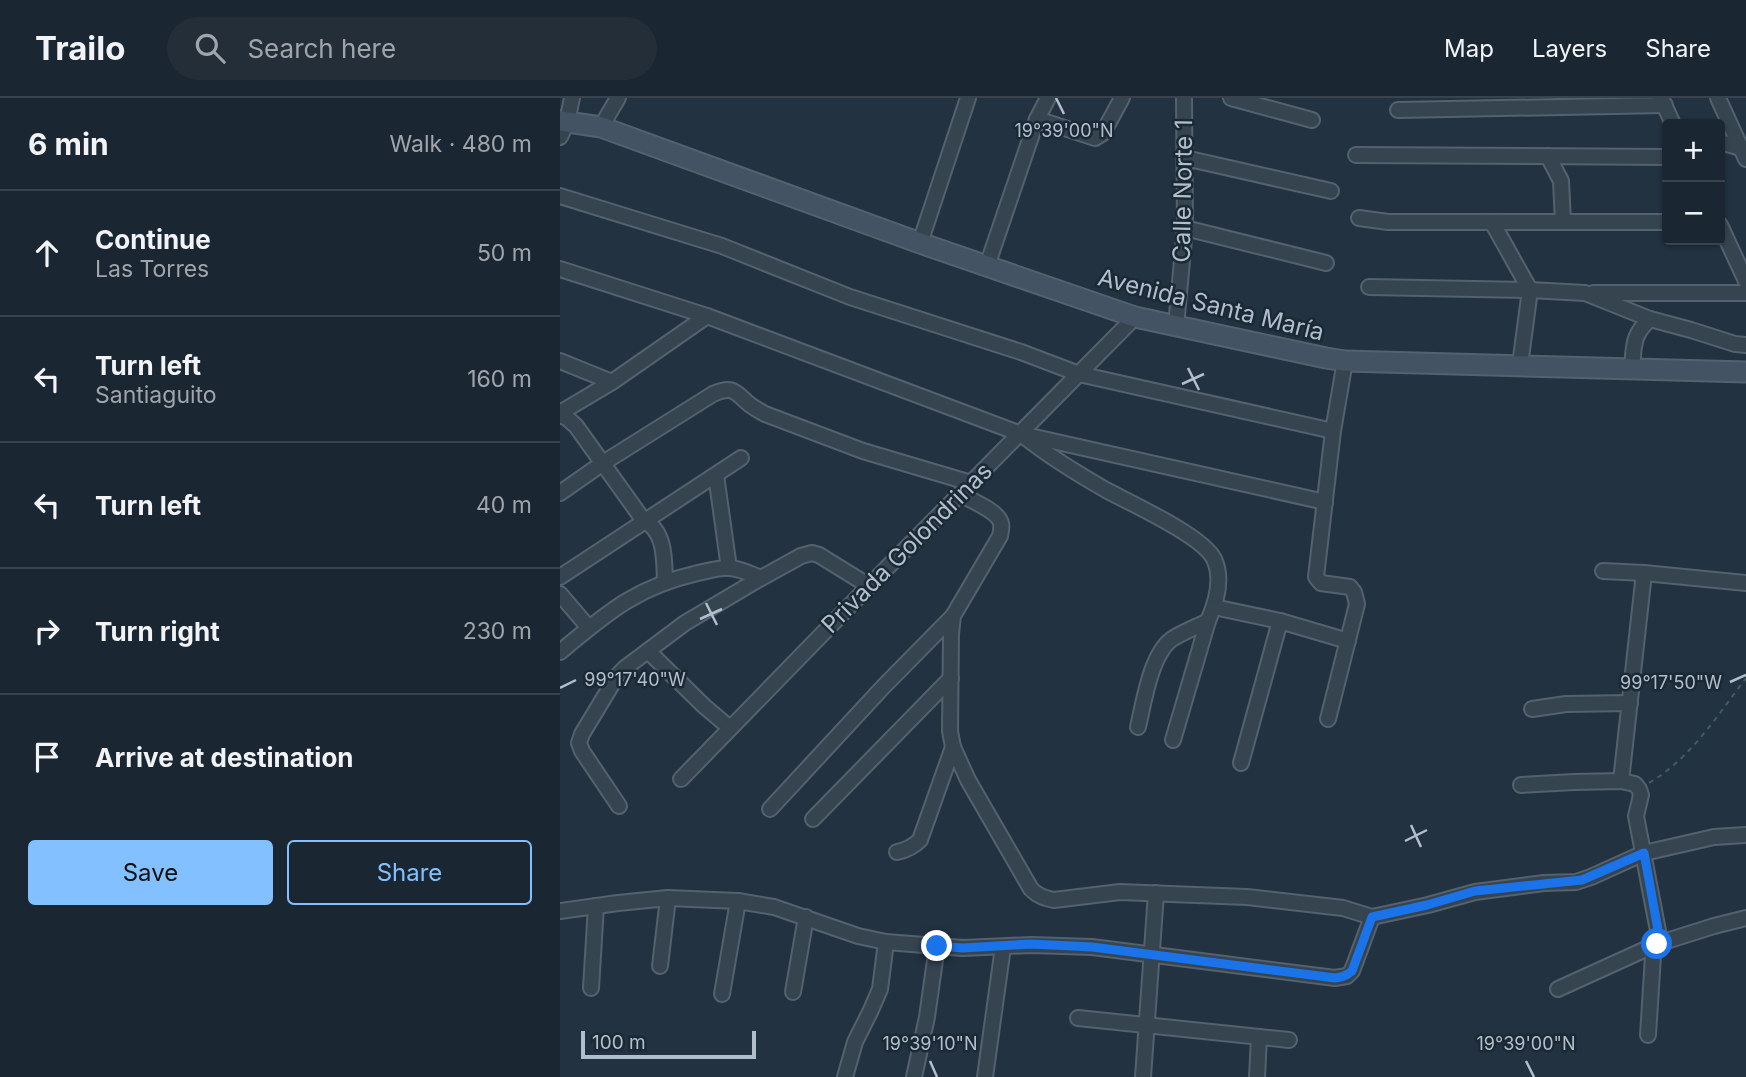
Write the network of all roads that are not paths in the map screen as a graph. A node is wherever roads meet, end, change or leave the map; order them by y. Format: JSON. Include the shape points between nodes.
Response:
{"nodes":[{"id":1,"x":572,"y":98,"type":"edge"},
{"id":2,"x":618,"y":98,"type":"edge"},
{"id":3,"x":968,"y":98,"type":"edge"},
{"id":4,"x":1048,"y":98,"type":"edge"},
{"id":5,"x":1122,"y":98,"type":"edge"},
{"id":6,"x":1184,"y":98,"type":"edge"},
{"id":7,"x":1231,"y":98,"type":"edge"},
{"id":8,"x":1718,"y":98,"type":"edge"},
{"id":9,"x":1663,"y":101,"type":"edge"},
{"id":10,"x":1398,"y":110,"type":"dead end"},
{"id":11,"x":1037,"y":119,"type":"junction"},
{"id":12,"x":1671,"y":119,"type":"edge"},
{"id":13,"x":1312,"y":120,"type":"dead end"},
{"id":14,"x":562,"y":127,"type":"edge"},
{"id":15,"x":601,"y":127,"type":"junction"},
{"id":16,"x":1725,"y":144,"type":"edge"},
{"id":17,"x":1744,"y":154,"type":"edge"},
{"id":18,"x":1356,"y":155,"type":"dead end"},
{"id":19,"x":1548,"y":156,"type":"junction"},
{"id":20,"x":1185,"y":158,"type":"junction"},
{"id":21,"x":1662,"y":159,"type":"edge"},
{"id":22,"x":1331,"y":191,"type":"dead end"},
{"id":23,"x":560,"y":196,"type":"edge"},
{"id":24,"x":1359,"y":218,"type":"dead end"},
{"id":25,"x":1492,"y":222,"type":"junction"},
{"id":26,"x":1563,"y":222,"type":"junction"},
{"id":27,"x":1662,"y":222,"type":"edge"},
{"id":28,"x":1185,"y":228,"type":"junction"},
{"id":29,"x":1725,"y":236,"type":"edge"},
{"id":30,"x":920,"y":243,"type":"junction"},
{"id":31,"x":1326,"y":263,"type":"dead end"},
{"id":32,"x":987,"y":266,"type":"junction"},
{"id":33,"x":560,"y":268,"type":"edge"},
{"id":34,"x":1746,"y":281,"type":"edge"},
{"id":35,"x":1369,"y":287,"type":"dead end"},
{"id":36,"x":1530,"y":290,"type":"junction"},
{"id":37,"x":1585,"y":293,"type":"junction"},
{"id":38,"x":1746,"y":293,"type":"edge"},
{"id":39,"x":706,"y":316,"type":"junction"},
{"id":40,"x":1135,"y":317,"type":"junction"},
{"id":41,"x":1650,"y":319,"type":"junction"},
{"id":42,"x":1176,"y":326,"type":"junction"},
{"id":43,"x":1746,"y":345,"type":"edge"},
{"id":44,"x":560,"y":361,"type":"edge"},
{"id":45,"x":1345,"y":361,"type":"junction"},
{"id":46,"x":1520,"y":365,"type":"junction"},
{"id":47,"x":1632,"y":369,"type":"junction"},
{"id":48,"x":1746,"y":372,"type":"edge"},
{"id":49,"x":1079,"y":374,"type":"junction"},
{"id":50,"x":612,"y":382,"type":"junction"},
{"id":51,"x":560,"y":414,"type":"edge"},
{"id":52,"x":1334,"y":431,"type":"junction"},
{"id":53,"x":1021,"y":434,"type":"junction"},
{"id":54,"x":741,"y":457,"type":"dead end"},
{"id":55,"x":603,"y":463,"type":"junction"},
{"id":56,"x":716,"y":475,"type":"junction"},
{"id":57,"x":971,"y":483,"type":"junction"},
{"id":58,"x":560,"y":493,"type":"edge"},
{"id":59,"x":960,"y":494,"type":"junction"},
{"id":60,"x":1325,"y":502,"type":"junction"},
{"id":61,"x":644,"y":521,"type":"junction"},
{"id":62,"x":729,"y":568,"type":"junction"},
{"id":63,"x":1603,"y":571,"type":"dead end"},
{"id":64,"x":1644,"y":573,"type":"junction"},
{"id":65,"x":560,"y":577,"type":"edge"},
{"id":66,"x":761,"y":578,"type":"junction"},
{"id":67,"x":665,"y":582,"type":"junction"},
{"id":68,"x":1746,"y":583,"type":"edge"},
{"id":69,"x":869,"y":586,"type":"junction"},
{"id":70,"x":560,"y":594,"type":"edge"},
{"id":71,"x":1214,"y":607,"type":"junction"},
{"id":72,"x":953,"y":615,"type":"junction"},
{"id":73,"x":1208,"y":621,"type":"junction"},
{"id":74,"x":1280,"y":621,"type":"junction"},
{"id":75,"x":589,"y":628,"type":"junction"},
{"id":76,"x":1348,"y":641,"type":"junction"},
{"id":77,"x":648,"y":651,"type":"junction"},
{"id":78,"x":560,"y":652,"type":"edge"},
{"id":79,"x":951,"y":678,"type":"junction"},
{"id":80,"x":1630,"y":703,"type":"junction"},
{"id":81,"x":1532,"y":709,"type":"dead end"},
{"id":82,"x":1328,"y":719,"type":"dead end"},
{"id":83,"x":1138,"y":726,"type":"dead end"},
{"id":84,"x":730,"y":728,"type":"junction"},
{"id":85,"x":1173,"y":740,"type":"dead end"},
{"id":86,"x":953,"y":747,"type":"junction"},
{"id":87,"x":1241,"y":763,"type":"dead end"},
{"id":88,"x":681,"y":779,"type":"dead end"},
{"id":89,"x":1621,"y":781,"type":"junction"},
{"id":90,"x":1521,"y":785,"type":"dead end"},
{"id":91,"x":619,"y":806,"type":"dead end"},
{"id":92,"x":770,"y":809,"type":"dead end"},
{"id":93,"x":813,"y":819,"type":"dead end"},
{"id":94,"x":1746,"y":835,"type":"edge"},
{"id":95,"x":897,"y":852,"type":"dead end"},
{"id":96,"x":1644,"y":853,"type":"junction"},
{"id":97,"x":1156,"y":893,"type":"junction"},
{"id":98,"x":668,"y":898,"type":"junction"},
{"id":99,"x":738,"y":901,"type":"junction"},
{"id":100,"x":596,"y":906,"type":"junction"},
{"id":101,"x":560,"y":911,"type":"edge"},
{"id":102,"x":806,"y":917,"type":"junction"},
{"id":103,"x":1372,"y":917,"type":"junction"},
{"id":104,"x":1746,"y":918,"type":"edge"},
{"id":105,"x":886,"y":942,"type":"junction"},
{"id":106,"x":1657,"y":944,"type":"junction"},
{"id":107,"x":937,"y":946,"type":"junction"},
{"id":108,"x":1003,"y":947,"type":"junction"},
{"id":109,"x":1151,"y":954,"type":"junction"},
{"id":110,"x":660,"y":966,"type":"dead end"},
{"id":111,"x":592,"y":988,"type":"dead end"},
{"id":112,"x":1558,"y":989,"type":"dead end"},
{"id":113,"x":793,"y":992,"type":"dead end"},
{"id":114,"x":722,"y":994,"type":"dead end"},
{"id":115,"x":1078,"y":1018,"type":"dead end"},
{"id":116,"x":1147,"y":1025,"type":"junction"},
{"id":117,"x":1648,"y":1035,"type":"dead end"},
{"id":118,"x":1258,"y":1037,"type":"junction"},
{"id":119,"x":1289,"y":1040,"type":"dead end"},
{"id":120,"x":845,"y":1077,"type":"edge"},
{"id":121,"x":914,"y":1077,"type":"edge"},
{"id":122,"x":985,"y":1077,"type":"edge"},
{"id":123,"x":1143,"y":1077,"type":"edge"},
{"id":124,"x":1257,"y":1077,"type":"edge"}],
"edges":[{"from":1,"to":14,"type":"street","name":"Avenida Santa María"},
{"from":2,"to":15,"type":"street"},
{"from":3,"to":30,"type":"street"},
{"from":4,"to":11,"type":"street"},
{"from":5,"to":11,"type":"street","via":[[1103,133],[1095,138]]},
{"from":6,"to":20,"type":"street","name":"Calle Norte 1"},
{"from":7,"to":13,"type":"street"},
{"from":8,"to":17,"type":"street"},
{"from":9,"to":10,"type":"street"},
{"from":9,"to":12,"type":"street"},
{"from":11,"to":32,"type":"street"},
{"from":14,"to":15,"type":"main road","name":"Avenida Santa María"},
{"from":15,"to":30,"type":"main road","name":"Avenida Santa María"},
{"from":16,"to":17,"type":"street"},
{"from":18,"to":19,"type":"street"},
{"from":19,"to":21,"type":"street"},
{"from":19,"to":26,"type":"street","via":[[1561,181]]},
{"from":20,"to":22,"type":"street"},
{"from":20,"to":28,"type":"street","name":"Calle Norte 1"},
{"from":23,"to":49,"type":"street","via":[[722,246],[850,298]]},
{"from":24,"to":25,"type":"street"},
{"from":25,"to":26,"type":"street"},
{"from":25,"to":36,"type":"street"},
{"from":26,"to":27,"type":"street"},
{"from":28,"to":31,"type":"street"},
{"from":28,"to":42,"type":"street","name":"Calle Norte 1"},
{"from":29,"to":34,"type":"street"},
{"from":30,"to":32,"type":"main road","name":"Avenida Santa María"},
{"from":32,"to":40,"type":"main road","name":"Avenida Santa María"},
{"from":33,"to":39,"type":"street"},
{"from":35,"to":36,"type":"street"},
{"from":36,"to":37,"type":"street"},
{"from":36,"to":46,"type":"street"},
{"from":37,"to":38,"type":"street"},
{"from":37,"to":41,"type":"street"},
{"from":39,"to":50,"type":"street"},
{"from":39,"to":53,"type":"street"},
{"from":40,"to":42,"type":"main road","name":"Avenida Santa María"},
{"from":40,"to":49,"type":"street","name":"Privada Golondrinas"},
{"from":41,"to":43,"type":"street"},
{"from":41,"to":47,"type":"street","via":[[1635,336]]},
{"from":42,"to":45,"type":"main road","name":"Avenida Santa María"},
{"from":44,"to":50,"type":"street"},
{"from":45,"to":46,"type":"main road","name":"Avenida Santa María"},
{"from":45,"to":52,"type":"street"},
{"from":46,"to":47,"type":"main road","name":"Avenida Santa María"},
{"from":47,"to":48,"type":"main road","name":"Avenida Santa María"},
{"from":49,"to":52,"type":"street"},
{"from":49,"to":53,"type":"street","name":"Privada Golondrinas"},
{"from":50,"to":51,"type":"street"},
{"from":51,"to":55,"type":"street","via":[[576,426]]},
{"from":52,"to":60,"type":"street"},
{"from":53,"to":57,"type":"street","name":"Privada Golondrinas"},
{"from":53,"to":60,"type":"street"},
{"from":53,"to":71,"type":"street","via":[[1083,476],[1203,545],[1218,573]]},
{"from":54,"to":56,"type":"street"},
{"from":55,"to":57,"type":"street","via":[[724,390],[734,391],[765,414]]},
{"from":55,"to":58,"type":"street"},
{"from":55,"to":61,"type":"street"},
{"from":56,"to":61,"type":"street"},
{"from":56,"to":62,"type":"street"},
{"from":57,"to":59,"type":"street","name":"Privada Golondrinas"},
{"from":59,"to":69,"type":"street","name":"Privada Golondrinas"},
{"from":59,"to":72,"type":"street","via":[[994,513],[1002,529]]},
{"from":60,"to":76,"type":"street","via":[[1316,577],[1321,583],[1350,587],[1354,592],[1357,604]]},
{"from":61,"to":65,"type":"street"},
{"from":61,"to":67,"type":"street","via":[[660,539]]},
{"from":62,"to":66,"type":"street"},
{"from":62,"to":67,"type":"street"},
{"from":63,"to":64,"type":"street"},
{"from":64,"to":68,"type":"street"},
{"from":64,"to":80,"type":"street"},
{"from":66,"to":69,"type":"street","via":[[812,552]]},
{"from":66,"to":77,"type":"street"},
{"from":67,"to":75,"type":"street","via":[[636,594]]},
{"from":69,"to":84,"type":"street","name":"Privada Golondrinas"},
{"from":70,"to":75,"type":"street"},
{"from":71,"to":73,"type":"street"},
{"from":71,"to":74,"type":"street"},
{"from":72,"to":79,"type":"street"},
{"from":72,"to":92,"type":"street"},
{"from":73,"to":83,"type":"street","via":[[1161,649]]},
{"from":73,"to":85,"type":"street"},
{"from":74,"to":76,"type":"street"},
{"from":74,"to":87,"type":"street"},
{"from":75,"to":78,"type":"street"},
{"from":76,"to":82,"type":"street"},
{"from":77,"to":84,"type":"street"},
{"from":77,"to":91,"type":"street","via":[[617,676],[579,743]]},
{"from":79,"to":86,"type":"street"},
{"from":79,"to":93,"type":"street"},
{"from":80,"to":81,"type":"street"},
{"from":80,"to":89,"type":"street"},
{"from":84,"to":88,"type":"street","name":"Privada Golondrinas"},
{"from":86,"to":95,"type":"street","via":[[920,840]]},
{"from":86,"to":97,"type":"street","via":[[1037,895],[1054,900]]},
{"from":89,"to":90,"type":"street"},
{"from":89,"to":96,"type":"street","via":[[1635,784],[1641,795],[1636,816]]},
{"from":94,"to":96,"type":"street","via":[[1714,837]]},
{"from":96,"to":103,"type":"street","via":[[1582,880],[1475,891]]},
{"from":96,"to":106,"type":"street"},
{"from":97,"to":103,"type":"street","via":[[1247,897],[1343,908]]},
{"from":97,"to":109,"type":"street"},
{"from":98,"to":99,"type":"street"},
{"from":98,"to":100,"type":"street"},
{"from":98,"to":110,"type":"street"},
{"from":99,"to":102,"type":"street"},
{"from":99,"to":114,"type":"street"},
{"from":100,"to":101,"type":"street"},
{"from":100,"to":111,"type":"street"},
{"from":102,"to":105,"type":"street"},
{"from":102,"to":113,"type":"street"},
{"from":103,"to":109,"type":"street","via":[[1347,976]]},
{"from":104,"to":106,"type":"street"},
{"from":105,"to":107,"type":"street"},
{"from":105,"to":120,"type":"street","via":[[880,989],[855,1042]]},
{"from":106,"to":112,"type":"street"},
{"from":106,"to":117,"type":"street"},
{"from":107,"to":108,"type":"street"},
{"from":107,"to":121,"type":"street"},
{"from":108,"to":109,"type":"street","via":[[1031,944]]},
{"from":108,"to":122,"type":"street"},
{"from":109,"to":116,"type":"street"},
{"from":115,"to":116,"type":"street"},
{"from":116,"to":118,"type":"street"},
{"from":116,"to":123,"type":"street"},
{"from":118,"to":119,"type":"street"},
{"from":118,"to":124,"type":"street"}]}
